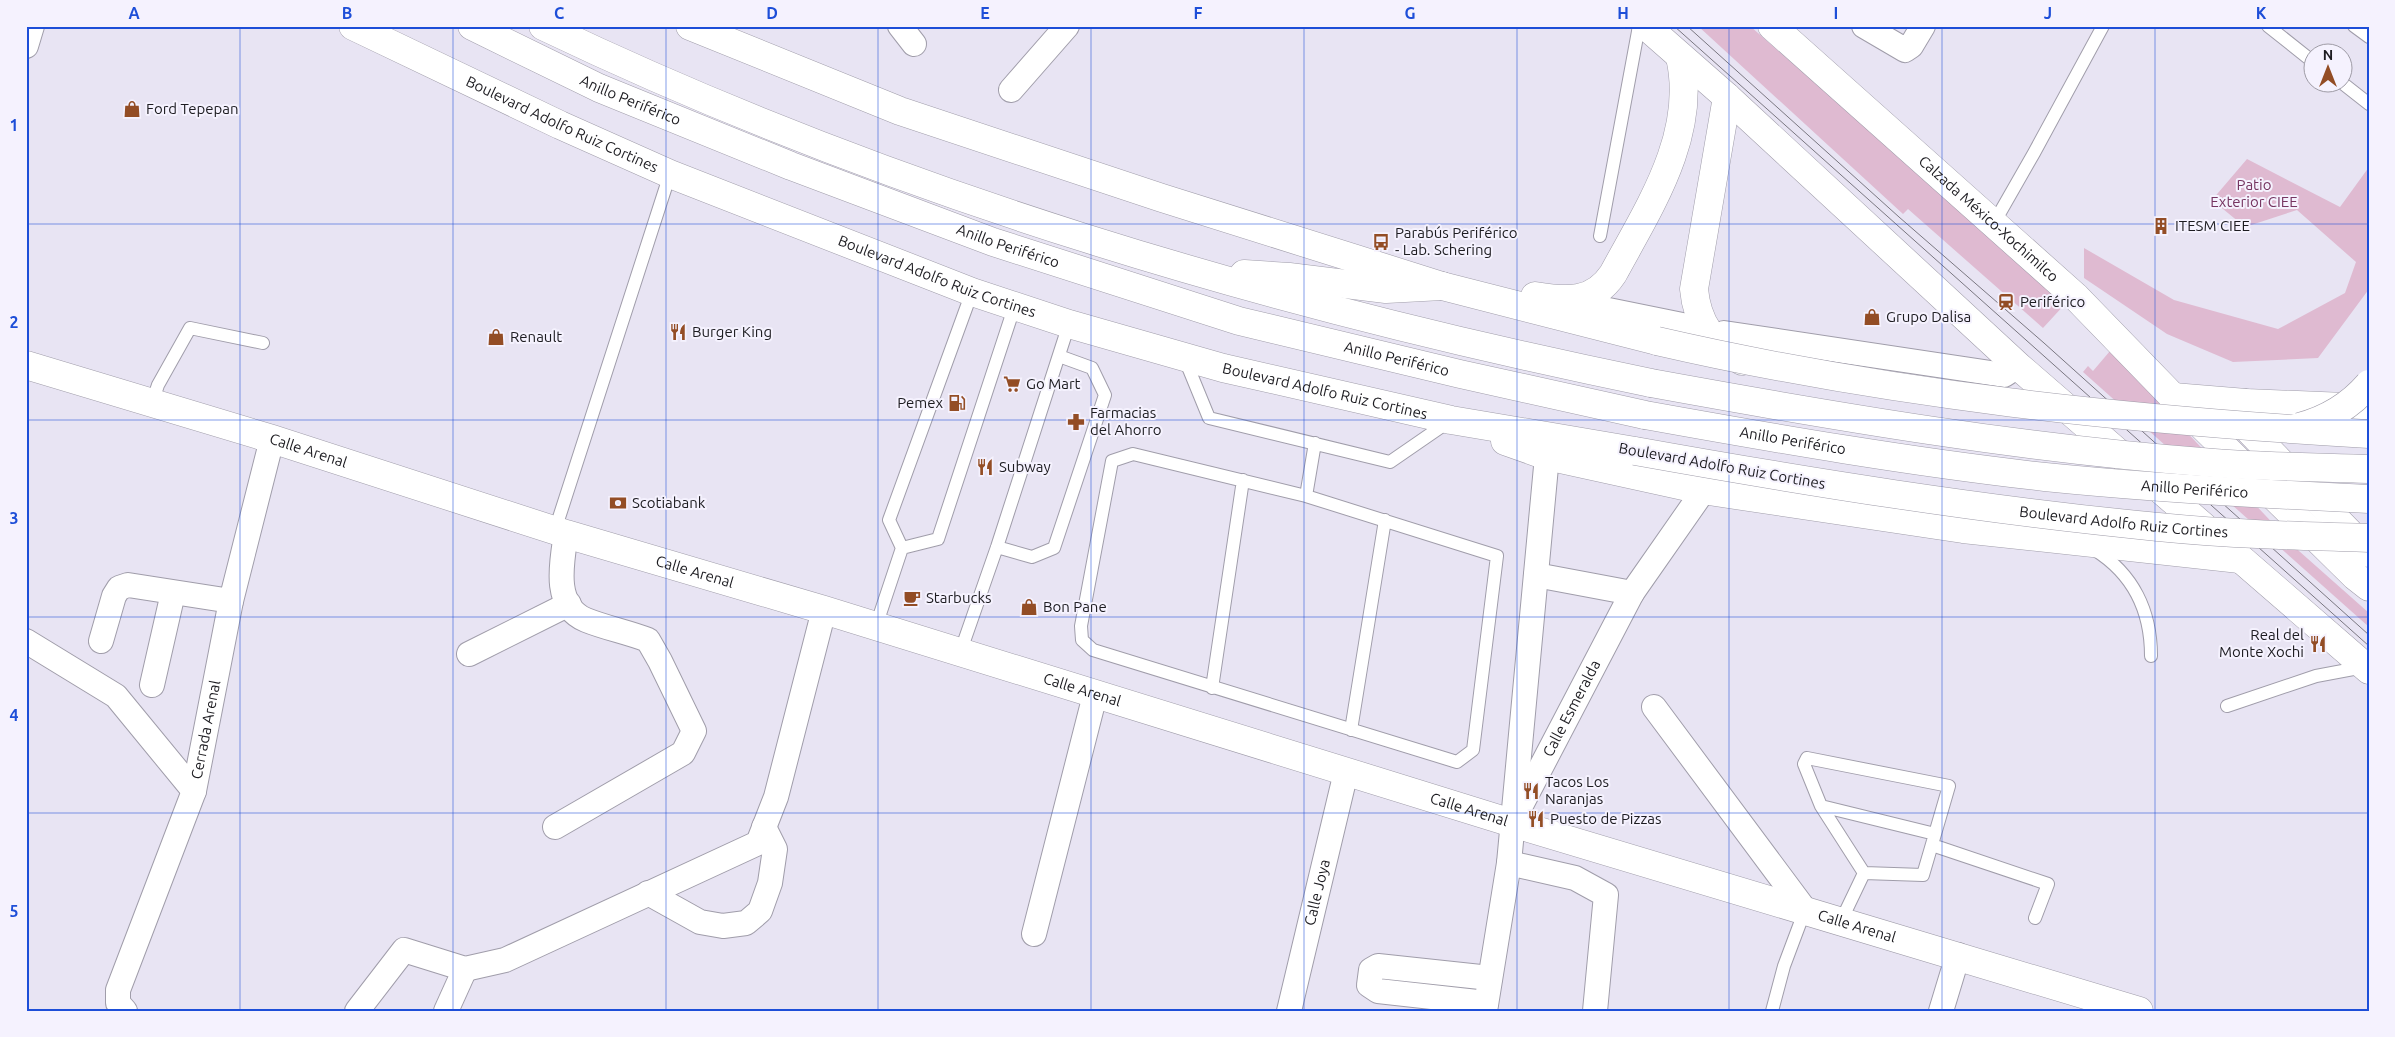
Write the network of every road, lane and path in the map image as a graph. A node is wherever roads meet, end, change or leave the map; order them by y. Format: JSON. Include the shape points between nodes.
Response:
{"nodes":[{"id":1,"x":32,"y":26,"type":"edge"},
{"id":2,"x":353,"y":26,"type":"edge"},
{"id":3,"x":472,"y":26,"type":"edge"},
{"id":4,"x":543,"y":26,"type":"edge"},
{"id":5,"x":690,"y":26,"type":"edge"},
{"id":6,"x":1067,"y":26,"type":"edge"},
{"id":7,"x":1639,"y":26,"type":"edge"},
{"id":8,"x":1646,"y":26,"type":"edge"},
{"id":9,"x":1772,"y":26,"type":"edge"},
{"id":10,"x":1864,"y":26,"type":"edge"},
{"id":11,"x":1923,"y":26,"type":"edge"},
{"id":12,"x":2103,"y":26,"type":"edge"},
{"id":13,"x":2268,"y":26,"type":"edge"},
{"id":14,"x":2354,"y":26,"type":"edge"},
{"id":15,"x":2369,"y":37,"type":"edge"},
{"id":16,"x":26,"y":46,"type":"edge"},
{"id":17,"x":2302,"y":53,"type":"edge"},
{"id":18,"x":1680,"y":57,"type":"junction"},
{"id":19,"x":1011,"y":90,"type":"dead end"},
{"id":20,"x":2352,"y":91,"type":"edge"},
{"id":21,"x":1727,"y":97,"type":"junction"},
{"id":22,"x":2369,"y":104,"type":"edge"},
{"id":23,"x":670,"y":174,"type":"junction"},
{"id":24,"x":1994,"y":223,"type":"junction"},
{"id":25,"x":1600,"y":236,"type":"dead end"},
{"id":26,"x":1203,"y":274,"type":"junction"},
{"id":27,"x":1442,"y":286,"type":"junction"},
{"id":28,"x":972,"y":292,"type":"junction"},
{"id":29,"x":1476,"y":296,"type":"junction"},
{"id":30,"x":1564,"y":301,"type":"junction"},
{"id":31,"x":1015,"y":306,"type":"junction"},
{"id":32,"x":1069,"y":324,"type":"junction"},
{"id":33,"x":1687,"y":326,"type":"dead end"},
{"id":34,"x":1724,"y":333,"type":"dead end"},
{"id":35,"x":263,"y":342,"type":"dead end"},
{"id":36,"x":1059,"y":356,"type":"junction"},
{"id":37,"x":1184,"y":357,"type":"junction"},
{"id":38,"x":1742,"y":360,"type":"junction"},
{"id":39,"x":26,"y":365,"type":"edge"},
{"id":40,"x":2018,"y":366,"type":"junction"},
{"id":41,"x":2369,"y":384,"type":"edge"},
{"id":42,"x":2173,"y":397,"type":"junction"},
{"id":43,"x":152,"y":403,"type":"junction"},
{"id":44,"x":2246,"y":403,"type":"junction"},
{"id":45,"x":2369,"y":408,"type":"edge"},
{"id":46,"x":1451,"y":420,"type":"junction"},
{"id":47,"x":2290,"y":429,"type":"junction"},
{"id":48,"x":2369,"y":434,"type":"edge"},
{"id":49,"x":272,"y":439,"type":"junction"},
{"id":50,"x":1315,"y":444,"type":"junction"},
{"id":51,"x":1546,"y":456,"type":"junction"},
{"id":52,"x":1722,"y":467,"type":"junction"},
{"id":53,"x":2369,"y":469,"type":"edge"},
{"id":54,"x":1243,"y":480,"type":"junction"},
{"id":55,"x":1702,"y":490,"type":"junction"},
{"id":56,"x":1306,"y":496,"type":"junction"},
{"id":57,"x":2369,"y":499,"type":"edge"},
{"id":58,"x":1385,"y":520,"type":"junction"},
{"id":59,"x":560,"y":532,"type":"junction"},
{"id":60,"x":2369,"y":538,"type":"edge"},
{"id":61,"x":2077,"y":541,"type":"junction"},
{"id":62,"x":997,"y":546,"type":"junction"},
{"id":63,"x":902,"y":548,"type":"junction"},
{"id":64,"x":2369,"y":553,"type":"edge"},
{"id":65,"x":2240,"y":559,"type":"junction"},
{"id":66,"x":1536,"y":575,"type":"junction"},
{"id":67,"x":2369,"y":587,"type":"edge"},
{"id":68,"x":173,"y":593,"type":"junction"},
{"id":69,"x":1632,"y":594,"type":"junction"},
{"id":70,"x":231,"y":601,"type":"junction"},
{"id":71,"x":568,"y":604,"type":"junction"},
{"id":72,"x":824,"y":610,"type":"junction"},
{"id":73,"x":876,"y":626,"type":"junction"},
{"id":74,"x":26,"y":641,"type":"edge"},
{"id":75,"x":101,"y":641,"type":"dead end"},
{"id":76,"x":960,"y":653,"type":"junction"},
{"id":77,"x":469,"y":654,"type":"dead end"},
{"id":78,"x":2151,"y":656,"type":"dead end"},
{"id":79,"x":2367,"y":668,"type":"edge"},
{"id":80,"x":152,"y":685,"type":"dead end"},
{"id":81,"x":1212,"y":688,"type":"junction"},
{"id":82,"x":1095,"y":695,"type":"junction"},
{"id":83,"x":2227,"y":706,"type":"dead end"},
{"id":84,"x":1654,"y":707,"type":"dead end"},
{"id":85,"x":1351,"y":730,"type":"junction"},
{"id":86,"x":1346,"y":772,"type":"junction"},
{"id":87,"x":194,"y":791,"type":"junction"},
{"id":88,"x":1821,"y":806,"type":"junction"},
{"id":89,"x":1512,"y":823,"type":"junction"},
{"id":90,"x":555,"y":827,"type":"dead end"},
{"id":91,"x":764,"y":827,"type":"junction"},
{"id":92,"x":1934,"y":839,"type":"junction"},
{"id":93,"x":1509,"y":863,"type":"junction"},
{"id":94,"x":1864,"y":873,"type":"junction"},
{"id":95,"x":648,"y":893,"type":"junction"},
{"id":96,"x":1805,"y":910,"type":"junction"},
{"id":97,"x":2035,"y":918,"type":"dead end"},
{"id":98,"x":1841,"y":921,"type":"junction"},
{"id":99,"x":1034,"y":934,"type":"dead end"},
{"id":100,"x":1958,"y":955,"type":"junction"},
{"id":101,"x":464,"y":969,"type":"junction"},
{"id":102,"x":1490,"y":978,"type":"junction"},
{"id":103,"x":1486,"y":1007,"type":"edge"},
{"id":104,"x":125,"y":1011,"type":"edge"},
{"id":105,"x":357,"y":1011,"type":"edge"},
{"id":106,"x":446,"y":1011,"type":"edge"},
{"id":107,"x":1289,"y":1011,"type":"edge"},
{"id":108,"x":1595,"y":1011,"type":"edge"},
{"id":109,"x":1772,"y":1011,"type":"edge"},
{"id":110,"x":1941,"y":1011,"type":"edge"},
{"id":111,"x":2139,"y":1011,"type":"edge"}],
"edges":[{"from":1,"to":16,"type":"street"},
{"from":2,"to":23,"type":"main road","name":"Boulevard Adolfo Ruiz Cortines"},
{"from":3,"to":57,"type":"main road","name":"Anillo Periférico","bridge":true,"via":[[599,88],[791,166],[993,242],[1238,321],[1645,415],[1815,446],[2044,476],[2201,491]]},
{"from":4,"to":26,"type":"main road","name":"Anillo Periférico","via":[[646,76],[867,163],[974,202]]},
{"from":5,"to":27,"type":"main road","via":[[900,111]]},
{"from":6,"to":19,"type":"street"},
{"from":7,"to":25,"type":"lane"},
{"from":8,"to":18,"type":"main road"},
{"from":9,"to":24,"type":"main road","name":"Calzada México-Xochimilco"},
{"from":10,"to":11,"type":"street","via":[[1905,50]]},
{"from":12,"to":24,"type":"lane"},
{"from":13,"to":17,"type":"lane"},
{"from":14,"to":15,"type":"lane"},
{"from":18,"to":21,"type":"main road"},
{"from":18,"to":30,"type":"main road","via":[[1684,88],[1682,114],[1664,178],[1608,282],[1585,298]]},
{"from":20,"to":22,"type":"lane"},
{"from":21,"to":38,"type":"main road","bridge":true,"via":[[1695,278],[1695,302],[1703,324],[1719,346]]},
{"from":21,"to":40,"type":"main road"},
{"from":23,"to":28,"type":"main road","name":"Boulevard Adolfo Ruiz Cortines"},
{"from":23,"to":59,"type":"lane"},
{"from":24,"to":42,"type":"main road","name":"Calzada México-Xochimilco","via":[[2076,297]]},
{"from":26,"to":27,"type":"main road","via":[[1289,277],[1386,290]]},
{"from":26,"to":53,"type":"main road","name":"Anillo Periférico","bridge":true,"via":[[1460,342],[1650,383],[1877,422],[2216,463]]},
{"from":27,"to":29,"type":"main road"},
{"from":28,"to":31,"type":"main road","name":"Boulevard Adolfo Ruiz Cortines"},
{"from":28,"to":63,"type":"lane","via":[[890,520]]},
{"from":29,"to":30,"type":"main road","via":[[1530,295]]},
{"from":29,"to":38,"type":"main road","bridge":true},
{"from":30,"to":33,"type":"street"},
{"from":31,"to":32,"type":"main road","name":"Boulevard Adolfo Ruiz Cortines"},
{"from":31,"to":63,"type":"lane","via":[[938,539]]},
{"from":32,"to":36,"type":"lane"},
{"from":32,"to":37,"type":"main road","name":"Boulevard Adolfo Ruiz Cortines"},
{"from":34,"to":40,"type":"street","via":[[2004,375]]},
{"from":35,"to":43,"type":"lane","via":[[190,328],[158,385]]},
{"from":36,"to":62,"type":"lane"},
{"from":36,"to":62,"type":"lane","via":[[1092,368],[1104,395],[1102,404],[1054,548],[1032,557]]},
{"from":37,"to":46,"type":"main road","name":"Boulevard Adolfo Ruiz Cortines"},
{"from":37,"to":50,"type":"lane","via":[[1210,418]]},
{"from":38,"to":47,"type":"main road","bridge":true,"via":[[1871,384],[2019,405]]},
{"from":39,"to":43,"type":"main road","name":"Calle Arenal"},
{"from":40,"to":65,"type":"main road"},
{"from":41,"to":47,"type":"main road","bridge":true,"via":[[2339,410]]},
{"from":42,"to":44,"type":"main road"},
{"from":42,"to":67,"type":"main road","name":"Calzada México-Xochimilco"},
{"from":43,"to":49,"type":"main road","name":"Calle Arenal"},
{"from":44,"to":45,"type":"main road"},
{"from":44,"to":64,"type":"main road","via":[[2242,414],[2247,428]]},
{"from":46,"to":50,"type":"lane","via":[[1390,462]]},
{"from":46,"to":51,"type":"main road"},
{"from":46,"to":52,"type":"main road","name":"Boulevard Adolfo Ruiz Cortines","bridge":true},
{"from":47,"to":48,"type":"main road","bridge":true},
{"from":49,"to":59,"type":"main road","name":"Calle Arenal"},
{"from":49,"to":70,"type":"street","name":"Cerrada Arenal"},
{"from":50,"to":56,"type":"lane"},
{"from":51,"to":55,"type":"main road"},
{"from":51,"to":66,"type":"street","name":"Calle Esmeralda"},
{"from":52,"to":55,"type":"street","name":"Calle Esmeralda"},
{"from":52,"to":60,"type":"main road","name":"Boulevard Adolfo Ruiz Cortines","bridge":true,"via":[[1812,483],[2040,514],[2159,527]]},
{"from":54,"to":56,"type":"lane"},
{"from":54,"to":81,"type":"lane"},
{"from":54,"to":81,"type":"lane","via":[[1133,454],[1112,461],[1081,626],[1082,640],[1093,650]]},
{"from":55,"to":61,"type":"main road"},
{"from":55,"to":69,"type":"street","name":"Calle Esmeralda"},
{"from":56,"to":58,"type":"lane"},
{"from":58,"to":85,"type":"lane"},
{"from":58,"to":85,"type":"lane","via":[[1497,556],[1473,750],[1457,762]]},
{"from":59,"to":71,"type":"street","via":[[562,588]]},
{"from":59,"to":72,"type":"main road","name":"Calle Arenal"},
{"from":61,"to":65,"type":"main road"},
{"from":61,"to":78,"type":"lane","via":[[2091,547],[2116,566],[2136,590],[2149,622]]},
{"from":62,"to":76,"type":"lane"},
{"from":63,"to":73,"type":"lane"},
{"from":65,"to":79,"type":"main road"},
{"from":66,"to":69,"type":"street"},
{"from":66,"to":89,"type":"street","name":"Calle Esmeralda"},
{"from":68,"to":70,"type":"street"},
{"from":68,"to":75,"type":"street","via":[[128,585],[119,588]]},
{"from":68,"to":80,"type":"street"},
{"from":69,"to":89,"type":"street","name":"Calle Esmeralda"},
{"from":70,"to":87,"type":"street","name":"Cerrada Arenal"},
{"from":71,"to":77,"type":"street"},
{"from":71,"to":90,"type":"street","via":[[584,619],[648,640],[694,731],[683,753]]},
{"from":72,"to":73,"type":"main road","name":"Calle Arenal"},
{"from":72,"to":91,"type":"street","via":[[776,797]]},
{"from":73,"to":76,"type":"main road","name":"Calle Arenal"},
{"from":74,"to":87,"type":"street","via":[[116,696]]},
{"from":76,"to":82,"type":"main road","name":"Calle Arenal"},
{"from":79,"to":83,"type":"lane","via":[[2316,676]]},
{"from":81,"to":85,"type":"lane"},
{"from":82,"to":86,"type":"main road","name":"Calle Arenal"},
{"from":82,"to":99,"type":"street"},
{"from":84,"to":96,"type":"street"},
{"from":86,"to":89,"type":"main road","name":"Calle Arenal"},
{"from":86,"to":107,"type":"street","name":"Calle Joya"},
{"from":87,"to":104,"type":"street","name":"Cerrada Arenal","via":[[118,990],[118,1003]]},
{"from":88,"to":92,"type":"lane"},
{"from":88,"to":92,"type":"lane","via":[[1804,764],[1807,758],[1949,786]]},
{"from":88,"to":94,"type":"lane"},
{"from":89,"to":93,"type":"street","name":"Calle Esmeralda"},
{"from":89,"to":96,"type":"main road","name":"Calle Arenal"},
{"from":91,"to":95,"type":"street","via":[[758,843]]},
{"from":91,"to":95,"type":"street","via":[[775,849],[770,883],[760,911],[746,923],[722,926],[700,922]]},
{"from":92,"to":94,"type":"lane","via":[[1923,875]]},
{"from":92,"to":97,"type":"lane","via":[[2048,884]]},
{"from":93,"to":102,"type":"street","name":"Calle Esmeralda"},
{"from":93,"to":108,"type":"street","via":[[1575,878],[1606,895]]},
{"from":94,"to":98,"type":"lane"},
{"from":95,"to":101,"type":"street","via":[[505,960]]},
{"from":96,"to":98,"type":"main road","name":"Calle Arenal"},
{"from":96,"to":109,"type":"lane","via":[[1784,966]]},
{"from":98,"to":100,"type":"main road","name":"Calle Arenal"},
{"from":100,"to":110,"type":"street"},
{"from":100,"to":111,"type":"main road","name":"Calle Arenal"},
{"from":101,"to":105,"type":"street","via":[[404,950]]},
{"from":101,"to":106,"type":"street"},
{"from":102,"to":103,"type":"street","name":"Calle Esmeralda"},
{"from":102,"to":103,"type":"street","via":[[1378,966],[1371,970],[1369,984],[1378,991]]}]}
